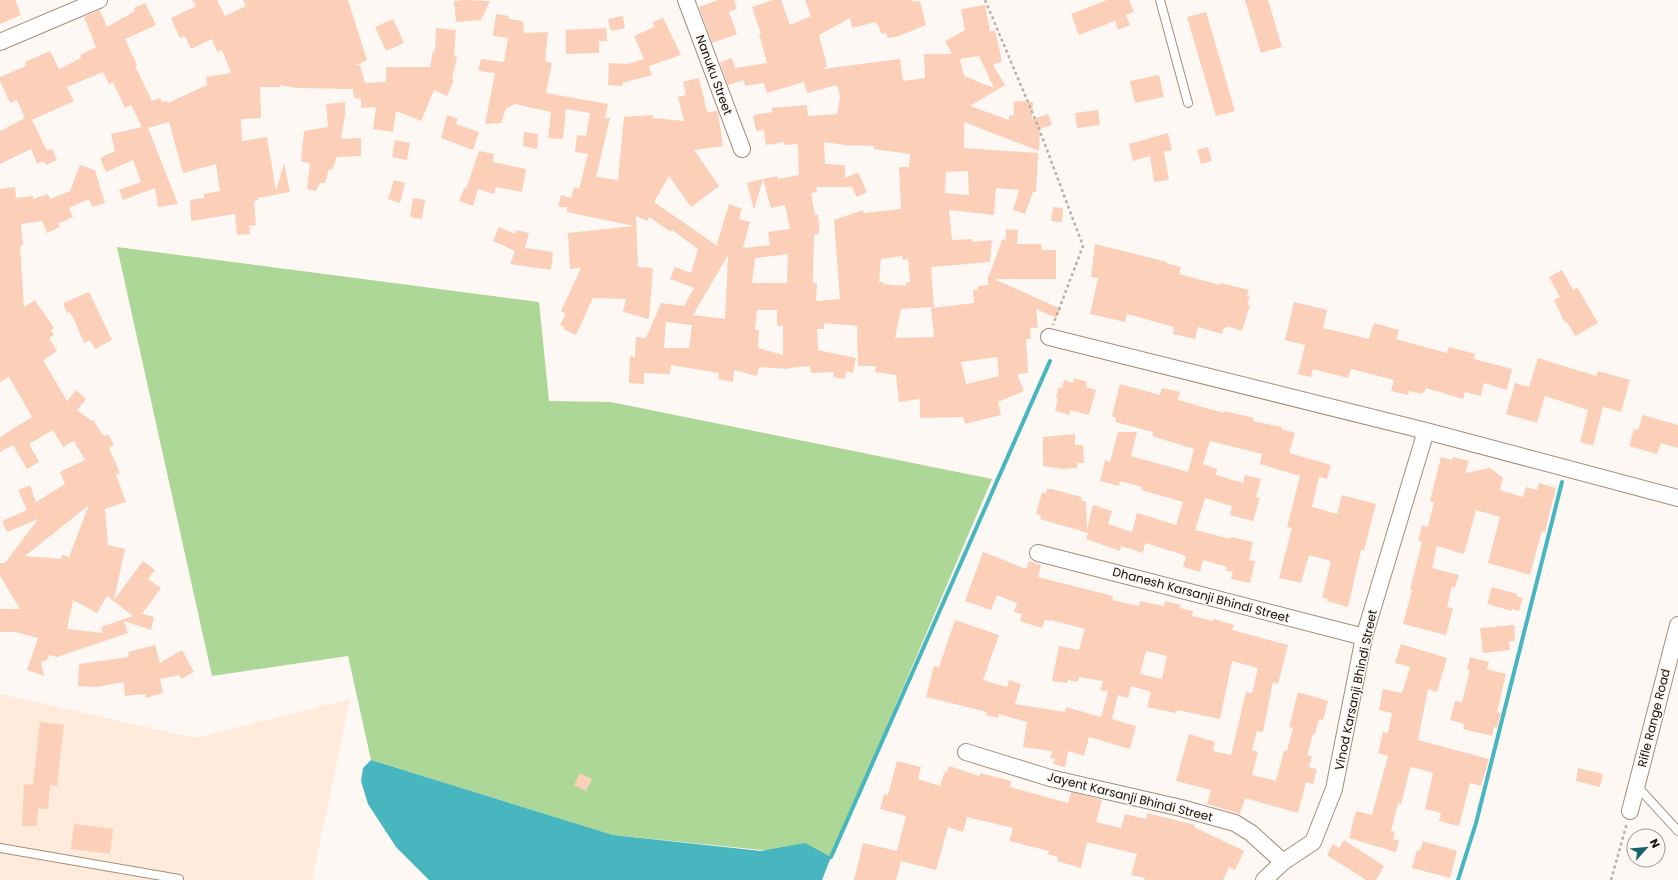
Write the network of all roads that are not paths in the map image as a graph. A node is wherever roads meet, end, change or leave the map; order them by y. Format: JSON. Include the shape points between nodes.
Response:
{"nodes":[{"id":1,"x":99,"y":0,"type":"edge"},
{"id":2,"x":686,"y":0,"type":"edge"},
{"id":3,"x":1160,"y":0,"type":"edge"},
{"id":4,"x":0,"y":42,"type":"edge"},
{"id":5,"x":1188,"y":102,"type":"dead end"},
{"id":6,"x":742,"y":149,"type":"dead end"},
{"id":7,"x":1049,"y":337,"type":"road end"},
{"id":8,"x":1426,"y":430,"type":"junction"},
{"id":9,"x":1678,"y":498,"type":"edge"},
{"id":10,"x":1038,"y":553,"type":"dead end"},
{"id":11,"x":1678,"y":625,"type":"edge"},
{"id":12,"x":1364,"y":637,"type":"junction"},
{"id":13,"x":966,"y":752,"type":"dead end"},
{"id":14,"x":1636,"y":785,"type":"junction"},
{"id":15,"x":1630,"y":811,"type":"road end"},
{"id":16,"x":1678,"y":831,"type":"edge"},
{"id":17,"x":0,"y":848,"type":"edge"},
{"id":18,"x":1283,"y":862,"type":"junction"},
{"id":19,"x":179,"y":879,"type":"edge"},
{"id":20,"x":1264,"y":880,"type":"edge"}],
"edges":[{"from":1,"to":4,"type":"street"},
{"from":2,"to":6,"type":"street","name":"Nanuku Street"},
{"from":3,"to":5,"type":"lane"},
{"from":7,"to":8,"type":"street"},
{"from":8,"to":9,"type":"street"},
{"from":8,"to":12,"type":"street","name":"Vinod Karsanji Bhindi Street"},
{"from":10,"to":12,"type":"street","name":"Dhanesh Karsanji Bhindi Street"},
{"from":11,"to":14,"type":"street","name":"Rifle Range Road"},
{"from":12,"to":18,"type":"street","name":"Vinod Karsanji Bhindi Street","via":[[1334,790],[1313,842]]},
{"from":13,"to":18,"type":"street","name":"Jayent Karsanji Bhindi Street","via":[[1050,778],[1235,823],[1251,833]]},
{"from":14,"to":15,"type":"street","name":"Rifle Range Road"},
{"from":14,"to":16,"type":"lane"},
{"from":17,"to":19,"type":"lane"},
{"from":18,"to":20,"type":"street","name":"Vinod Karsanji Bhindi Street"}]}
